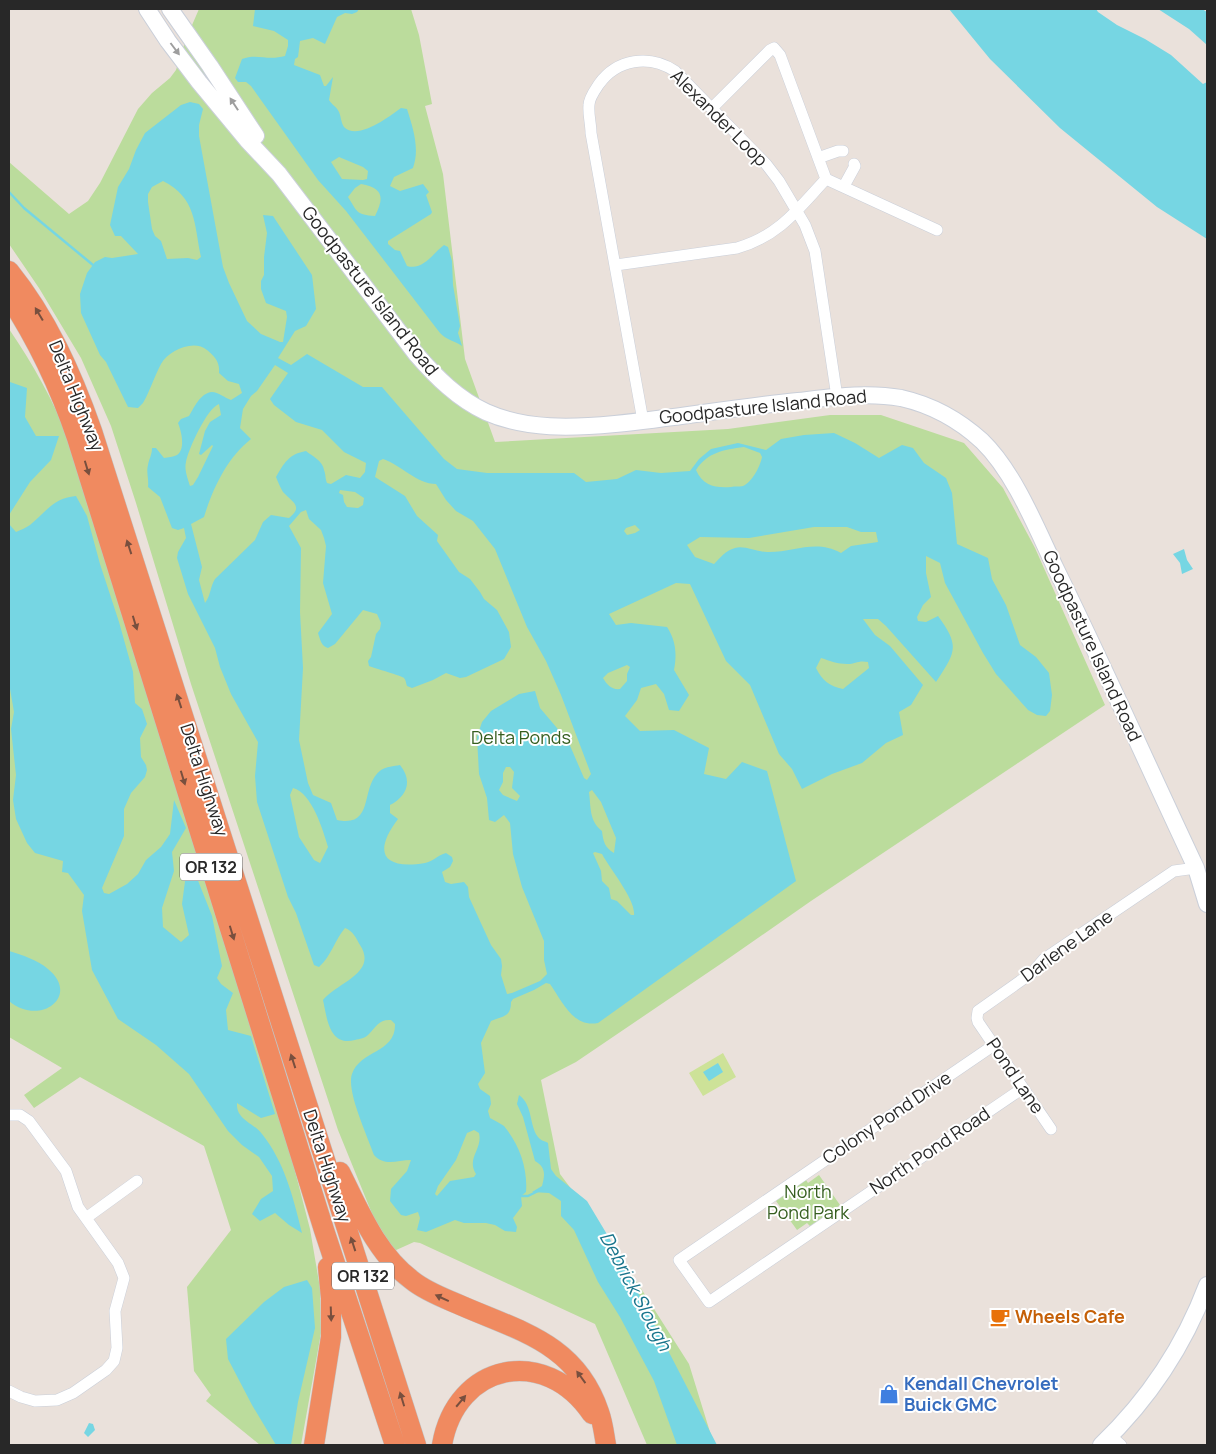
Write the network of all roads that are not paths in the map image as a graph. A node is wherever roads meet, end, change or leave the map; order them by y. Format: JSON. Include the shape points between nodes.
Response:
{"nodes":[{"id":1,"x":147,"y":9,"type":"edge"},
{"id":2,"x":170,"y":9,"type":"edge"},
{"id":3,"x":712,"y":108,"type":"junction"},
{"id":4,"x":843,"y":151,"type":"dead end"},
{"id":5,"x":818,"y":158,"type":"junction"},
{"id":6,"x":854,"y":164,"type":"dead end"},
{"id":7,"x":279,"y":174,"type":"junction"},
{"id":8,"x":826,"y":179,"type":"junction"},
{"id":9,"x":844,"y":186,"type":"junction"},
{"id":10,"x":797,"y":211,"type":"junction"},
{"id":11,"x":937,"y":230,"type":"dead end"},
{"id":12,"x":616,"y":265,"type":"junction"},
{"id":13,"x":9,"y":271,"type":"edge"},
{"id":14,"x":9,"y":297,"type":"edge"},
{"id":15,"x":836,"y":397,"type":"junction"},
{"id":16,"x":643,"y":421,"type":"junction"},
{"id":17,"x":1196,"y":868,"type":"junction"},
{"id":18,"x":1207,"y":904,"type":"edge"},
{"id":19,"x":978,"y":1022,"type":"joint"},
{"id":20,"x":994,"y":1046,"type":"junction"},
{"id":21,"x":1023,"y":1088,"type":"junction"},
{"id":22,"x":308,"y":1107,"type":"junction"},
{"id":23,"x":9,"y":1116,"type":"edge"},
{"id":24,"x":1051,"y":1129,"type":"dead end"},
{"id":25,"x":137,"y":1181,"type":"dead end"},
{"id":26,"x":86,"y":1218,"type":"junction"},
{"id":27,"x":324,"y":1230,"type":"junction"},
{"id":28,"x":695,"y":1282,"type":"joint"},
{"id":29,"x":1207,"y":1285,"type":"edge"},
{"id":30,"x":9,"y":1391,"type":"edge"},
{"id":31,"x":606,"y":1442,"type":"edge"},
{"id":32,"x":1111,"y":1442,"type":"edge"},
{"id":33,"x":314,"y":1445,"type":"edge"},
{"id":34,"x":394,"y":1445,"type":"edge"},
{"id":35,"x":416,"y":1445,"type":"edge"},
{"id":36,"x":442,"y":1445,"type":"edge"}],
"edges":[{"from":1,"to":7,"type":"main road","name":"Goodpasture Island Road","one_way":true,"via":[[199,82]]},
{"from":7,"to":2,"type":"main road","name":"Goodpasture Island Road","one_way":true},
{"from":3,"to":5,"type":"street","via":[[774,48],[780,55]]},
{"from":3,"to":10,"type":"street","name":"Alexander Loop","via":[[766,164]]},
{"from":3,"to":12,"type":"street","name":"Alexander Loop","via":[[675,71],[651,61],[620,66],[603,78],[595,90],[589,105],[591,133]]},
{"from":4,"to":5,"type":"street"},
{"from":5,"to":8,"type":"street"},
{"from":6,"to":9,"type":"street"},
{"from":7,"to":16,"type":"main road","name":"Goodpasture Island Road","via":[[416,354],[438,378],[472,404],[500,417],[548,426],[597,426]]},
{"from":8,"to":9,"type":"street"},
{"from":8,"to":10,"type":"street"},
{"from":9,"to":11,"type":"street"},
{"from":10,"to":12,"type":"street","via":[[770,234],[744,246]]},
{"from":10,"to":15,"type":"street","name":"Alexander Loop","via":[[815,251]]},
{"from":12,"to":16,"type":"street","name":"Alexander Loop"},
{"from":22,"to":13,"type":"highway","name":"Delta Highway","number":"OR 132","one_way":true,"via":[[86,412],[48,330]]},
{"from":14,"to":27,"type":"highway","name":"Delta Highway","number":"OR 132","one_way":true,"via":[[42,352],[77,438]]},
{"from":15,"to":16,"type":"main road","name":"Goodpasture Island Road"},
{"from":15,"to":17,"type":"main road","name":"Goodpasture Island Road","via":[[876,395],[934,408],[963,426],[991,452],[1024,504]]},
{"from":17,"to":18,"type":"main road","name":"Goodpasture Island Road"},
{"from":17,"to":19,"type":"street","name":"Darlene Lane","via":[[1174,871],[1044,959],[1033,972],[980,1008],[976,1014]]},
{"from":19,"to":20,"type":"street","name":"Pond Lane"},
{"from":20,"to":21,"type":"street","name":"Pond Lane"},
{"from":20,"to":28,"type":"street","name":"Colony Pond Drive","via":[[679,1260]]},
{"from":21,"to":24,"type":"street","name":"Pond Lane"},
{"from":21,"to":28,"type":"street","name":"North Pond Road","via":[[709,1302]]},
{"from":31,"to":22,"type":"highway","one_way":true,"via":[[599,1410],[590,1390],[558,1352],[527,1333],[442,1298],[414,1282],[395,1265],[379,1245],[360,1211]]},
{"from":35,"to":22,"type":"highway","name":"Delta Highway","number":"OR 132","one_way":true},
{"from":23,"to":26,"type":"street","via":[[20,1115],[37,1131],[68,1174],[76,1203]]},
{"from":25,"to":26,"type":"street"},
{"from":26,"to":30,"type":"street","via":[[123,1272],[115,1311],[118,1342],[114,1361],[82,1388],[56,1400],[35,1401]]},
{"from":27,"to":33,"type":"highway","one_way":true,"via":[[331,1298],[331,1337]]},
{"from":27,"to":34,"type":"highway","name":"Delta Highway","number":"OR 132"},
{"from":29,"to":32,"type":"main road","via":[[1190,1326],[1172,1357]]},
{"from":36,"to":31,"type":"highway","one_way":true,"via":[[452,1413],[468,1393],[496,1375],[524,1370],[555,1378],[571,1389],[590,1411]]}]}
